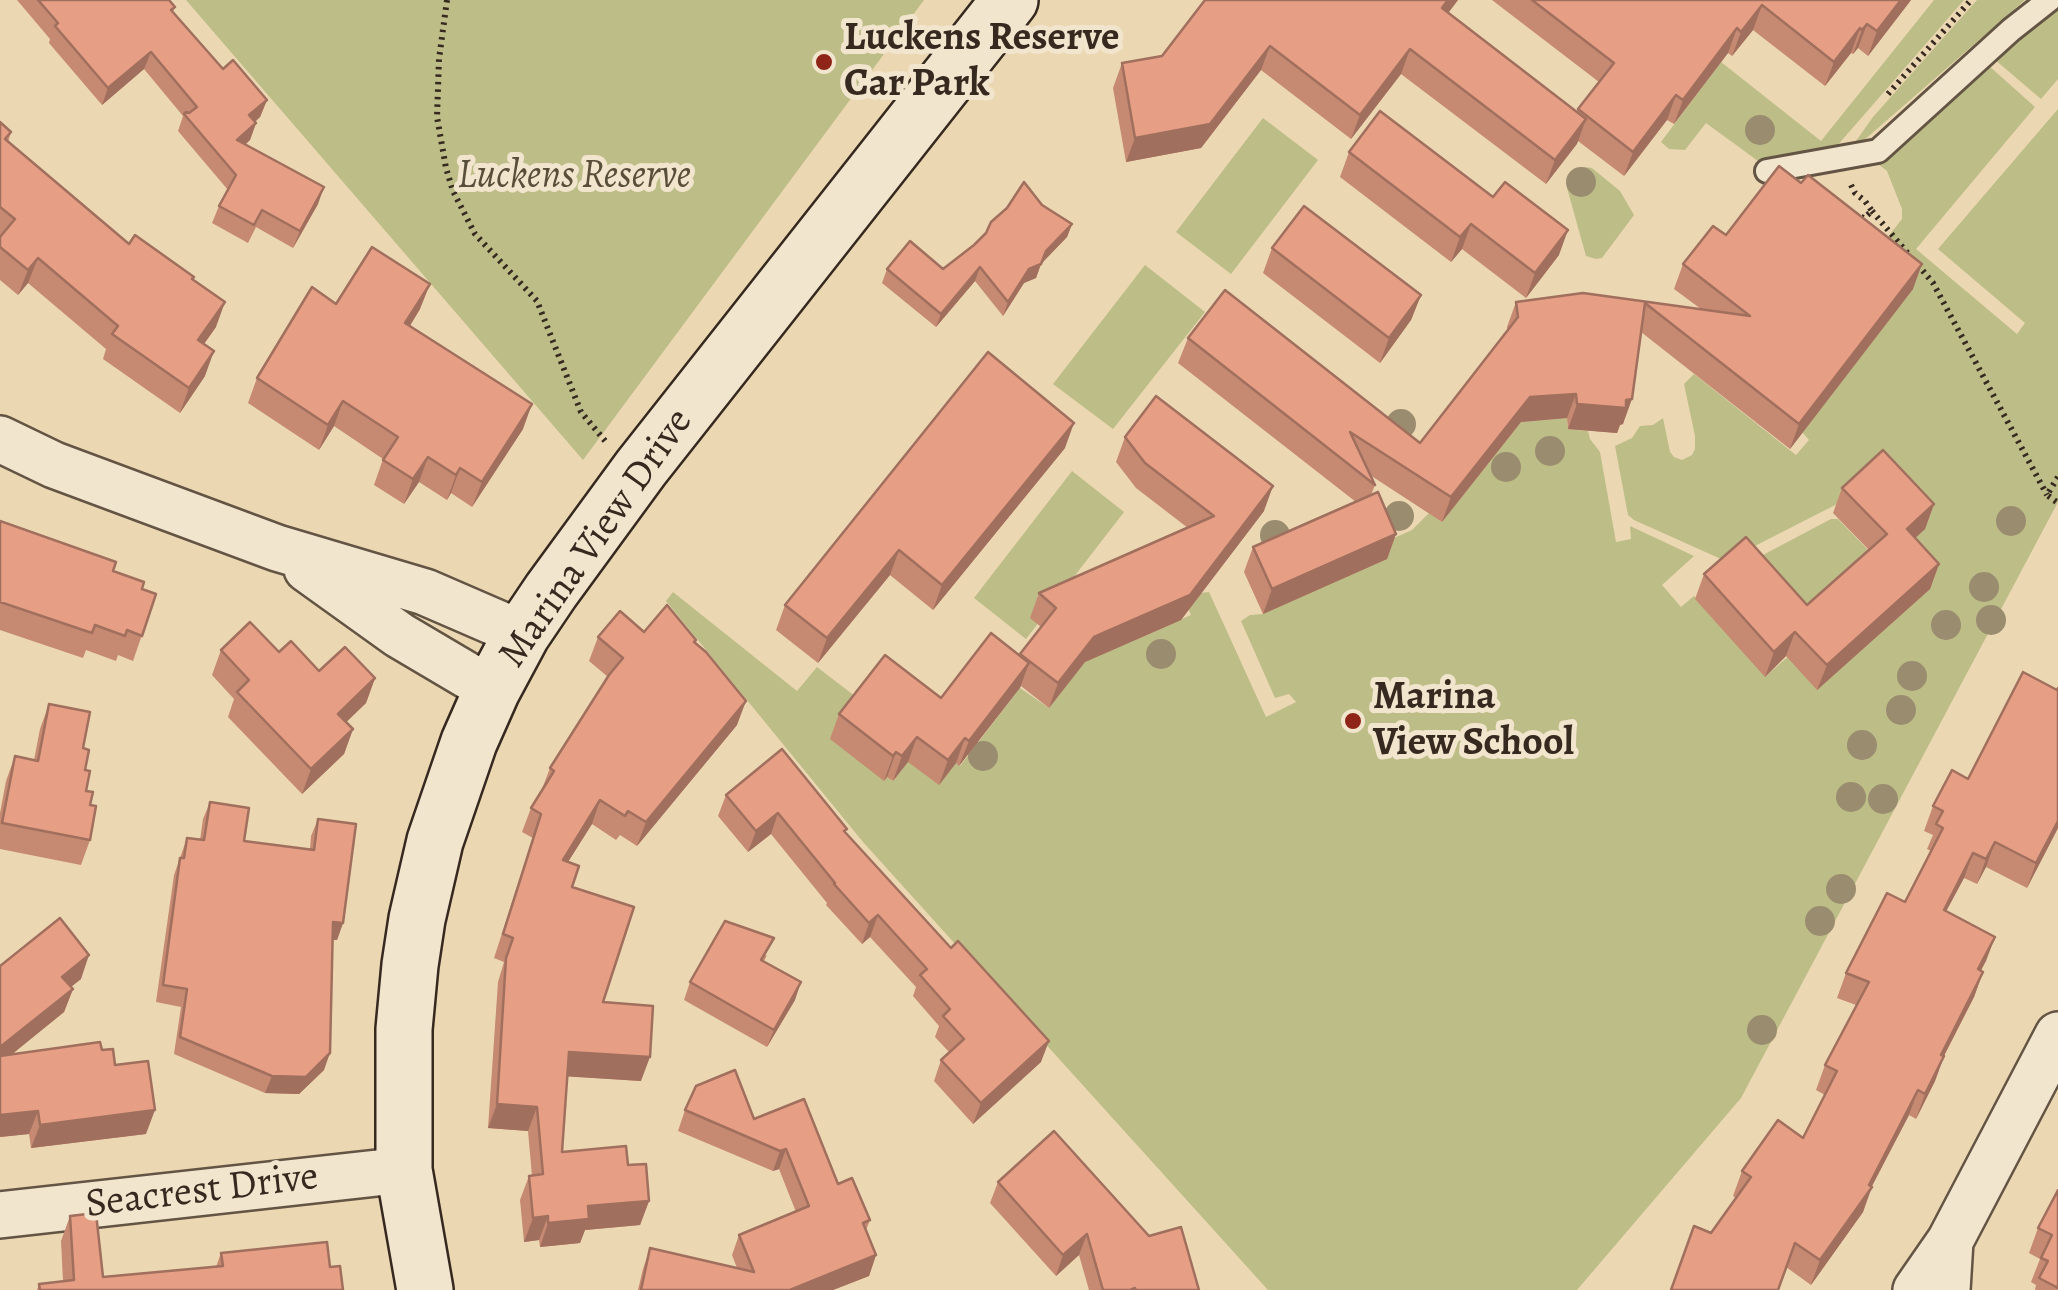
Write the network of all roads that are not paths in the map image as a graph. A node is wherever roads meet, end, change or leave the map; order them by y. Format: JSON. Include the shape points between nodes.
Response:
{"nodes":[{"id":1,"x":1010,"y":0,"type":"edge"},
{"id":2,"x":2049,"y":0,"type":"edge"},
{"id":3,"x":1767,"y":170,"type":"dead end"},
{"id":4,"x":0,"y":440,"type":"edge"},
{"id":5,"x":277,"y":548,"type":"junction"},
{"id":6,"x":522,"y":634,"type":"junction"},
{"id":7,"x":492,"y":690,"type":"junction"},
{"id":8,"x":2058,"y":1035,"type":"edge"},
{"id":9,"x":404,"y":1170,"type":"junction"},
{"id":10,"x":0,"y":1215,"type":"edge"},
{"id":11,"x":1950,"y":1241,"type":"junction"},
{"id":12,"x":425,"y":1290,"type":"edge"},
{"id":13,"x":1916,"y":1290,"type":"edge"},
{"id":14,"x":1947,"y":1290,"type":"edge"}],
"edges":[{"from":1,"to":6,"type":"street","name":"Marina View Drive","via":[[640,468]]},
{"from":2,"to":3,"type":"lane","via":[[1878,151]]},
{"from":4,"to":5,"type":"street"},
{"from":5,"to":6,"type":"street","via":[[425,592]]},
{"from":5,"to":7,"type":"street","via":[[399,635]]},
{"from":6,"to":7,"type":"street","name":"Marina View Drive"},
{"from":7,"to":9,"type":"street","name":"Marina View Drive","via":[[452,788],[417,919],[404,1029]]},
{"from":8,"to":11,"type":"street"},
{"from":9,"to":10,"type":"street","name":"Seacrest Drive"},
{"from":9,"to":12,"type":"street","name":"Marina View Drive"},
{"from":11,"to":13,"type":"street"},
{"from":11,"to":14,"type":"street"}]}
